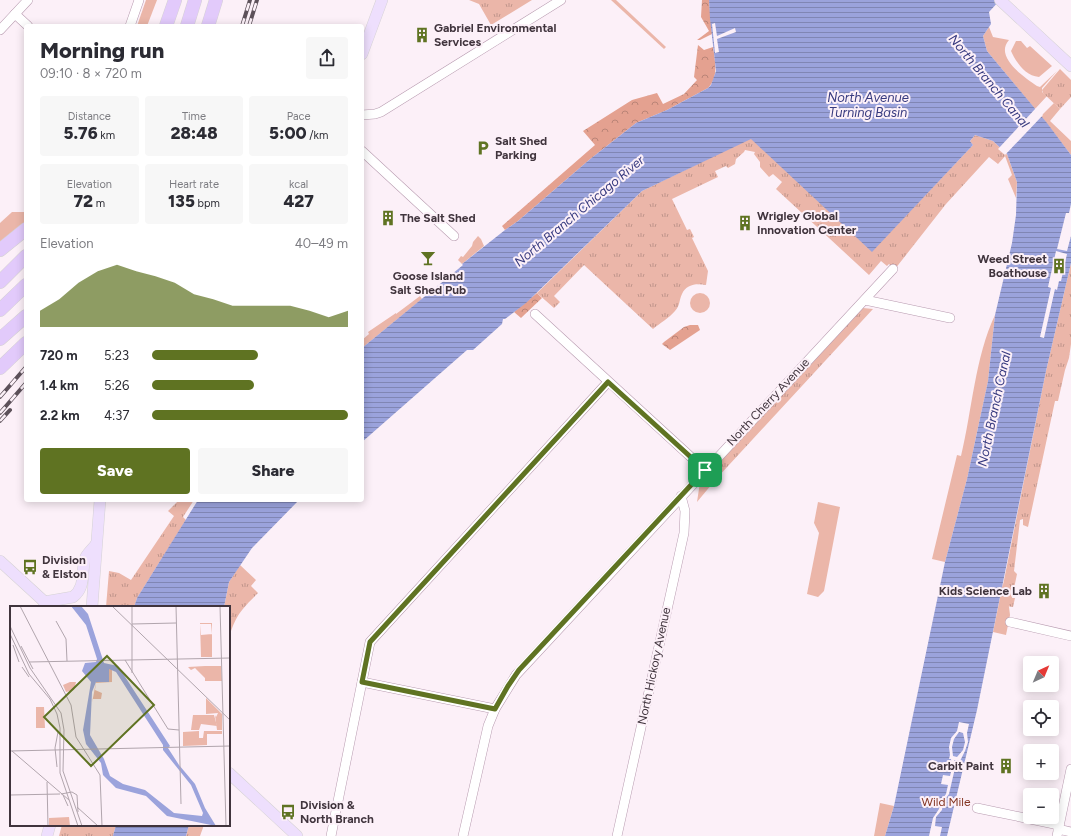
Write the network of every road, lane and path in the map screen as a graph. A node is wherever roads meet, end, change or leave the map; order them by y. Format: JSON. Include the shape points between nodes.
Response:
{"nodes":[{"id":1,"x":28,"y":0,"type":"edge"},
{"id":2,"x":139,"y":0,"type":"edge"},
{"id":3,"x":175,"y":0,"type":"edge"},
{"id":4,"x":195,"y":0,"type":"edge"},
{"id":5,"x":216,"y":0,"type":"edge"},
{"id":6,"x":382,"y":0,"type":"edge"},
{"id":7,"x":561,"y":0,"type":"edge"},
{"id":8,"x":1000,"y":0,"type":"edge"},
{"id":9,"x":15,"y":14,"type":"junction"},
{"id":10,"x":26,"y":24,"type":"edge"},
{"id":11,"x":131,"y":24,"type":"edge"},
{"id":12,"x":167,"y":24,"type":"edge"},
{"id":13,"x":188,"y":24,"type":"edge"},
{"id":14,"x":209,"y":24,"type":"edge"},
{"id":15,"x":0,"y":30,"type":"edge"},
{"id":16,"x":364,"y":49,"type":"edge"},
{"id":17,"x":1071,"y":66,"type":"edge"},
{"id":18,"x":364,"y":115,"type":"edge"},
{"id":19,"x":364,"y":153,"type":"edge"},
{"id":20,"x":24,"y":231,"type":"edge"},
{"id":21,"x":454,"y":236,"type":"dead end"},
{"id":22,"x":0,"y":250,"type":"edge"},
{"id":23,"x":24,"y":258,"type":"edge"},
{"id":24,"x":893,"y":269,"type":"dead end"},
{"id":25,"x":0,"y":282,"type":"edge"},
{"id":26,"x":24,"y":287,"type":"edge"},
{"id":27,"x":865,"y":300,"type":"junction"},
{"id":28,"x":0,"y":310,"type":"edge"},
{"id":29,"x":534,"y":314,"type":"dead end"},
{"id":30,"x":24,"y":318,"type":"edge"},
{"id":31,"x":950,"y":318,"type":"dead end"},
{"id":32,"x":0,"y":339,"type":"edge"},
{"id":33,"x":24,"y":345,"type":"edge"},
{"id":34,"x":0,"y":368,"type":"edge"},
{"id":35,"x":608,"y":382,"type":"junction"},
{"id":36,"x":705,"y":470,"type":"junction"},
{"id":37,"x":681,"y":496,"type":"junction"},
{"id":38,"x":100,"y":502,"type":"edge"},
{"id":39,"x":96,"y":544,"type":"junction"},
{"id":40,"x":0,"y":561,"type":"edge"},
{"id":41,"x":47,"y":604,"type":"edge"},
{"id":42,"x":92,"y":606,"type":"edge"},
{"id":43,"x":1010,"y":622,"type":"dead end"},
{"id":44,"x":1071,"y":636,"type":"edge"},
{"id":45,"x":362,"y":682,"type":"junction"},
{"id":46,"x":495,"y":709,"type":"junction"},
{"id":47,"x":1071,"y":769,"type":"edge"},
{"id":48,"x":230,"y":774,"type":"edge"},
{"id":49,"x":977,"y":808,"type":"dead end"},
{"id":50,"x":50,"y":826,"type":"edge"},
{"id":51,"x":1058,"y":830,"type":"edge"},
{"id":52,"x":1071,"y":832,"type":"edge"},
{"id":53,"x":47,"y":836,"type":"edge"},
{"id":54,"x":297,"y":836,"type":"edge"},
{"id":55,"x":331,"y":836,"type":"edge"},
{"id":56,"x":463,"y":836,"type":"edge"},
{"id":57,"x":617,"y":836,"type":"edge"}],
"edges":[{"from":1,"to":9,"type":"street"},
{"from":2,"to":11,"type":"street"},
{"from":3,"to":12,"type":"highway"},
{"from":4,"to":13,"type":"highway"},
{"from":5,"to":14,"type":"highway"},
{"from":6,"to":16,"type":"main road"},
{"from":7,"to":18,"type":"street","via":[[381,112]]},
{"from":8,"to":17,"type":"main road"},
{"from":9,"to":10,"type":"street"},
{"from":9,"to":15,"type":"street"},
{"from":19,"to":21,"type":"street"},
{"from":20,"to":22,"type":"highway"},
{"from":23,"to":25,"type":"highway"},
{"from":24,"to":27,"type":"street","name":"North Cherry Avenue"},
{"from":26,"to":28,"type":"highway"},
{"from":27,"to":31,"type":"street"},
{"from":27,"to":36,"type":"street","name":"North Cherry Avenue"},
{"from":29,"to":35,"type":"street"},
{"from":30,"to":32,"type":"highway"},
{"from":33,"to":34,"type":"highway"},
{"from":35,"to":36,"type":"street"},
{"from":35,"to":45,"type":"street","via":[[370,642]]},
{"from":36,"to":37,"type":"street","name":"North Cherry Avenue"},
{"from":37,"to":46,"type":"street","name":"North Cherry Avenue","via":[[519,670]]},
{"from":37,"to":57,"type":"street","name":"North Hickory Avenue","via":[[686,511],[684,533]]},
{"from":38,"to":39,"type":"main road"},
{"from":39,"to":41,"type":"main road","via":[[85,558],[82,586],[76,595]]},
{"from":39,"to":42,"type":"main road"},
{"from":40,"to":41,"type":"main road"},
{"from":43,"to":44,"type":"street"},
{"from":45,"to":46,"type":"street"},
{"from":45,"to":55,"type":"street"},
{"from":46,"to":56,"type":"street","name":"North Cherry Avenue","via":[[486,734]]},
{"from":47,"to":51,"type":"street"},
{"from":48,"to":54,"type":"main road"},
{"from":49,"to":51,"type":"street"},
{"from":50,"to":53,"type":"main road"},
{"from":51,"to":52,"type":"street"}]}
